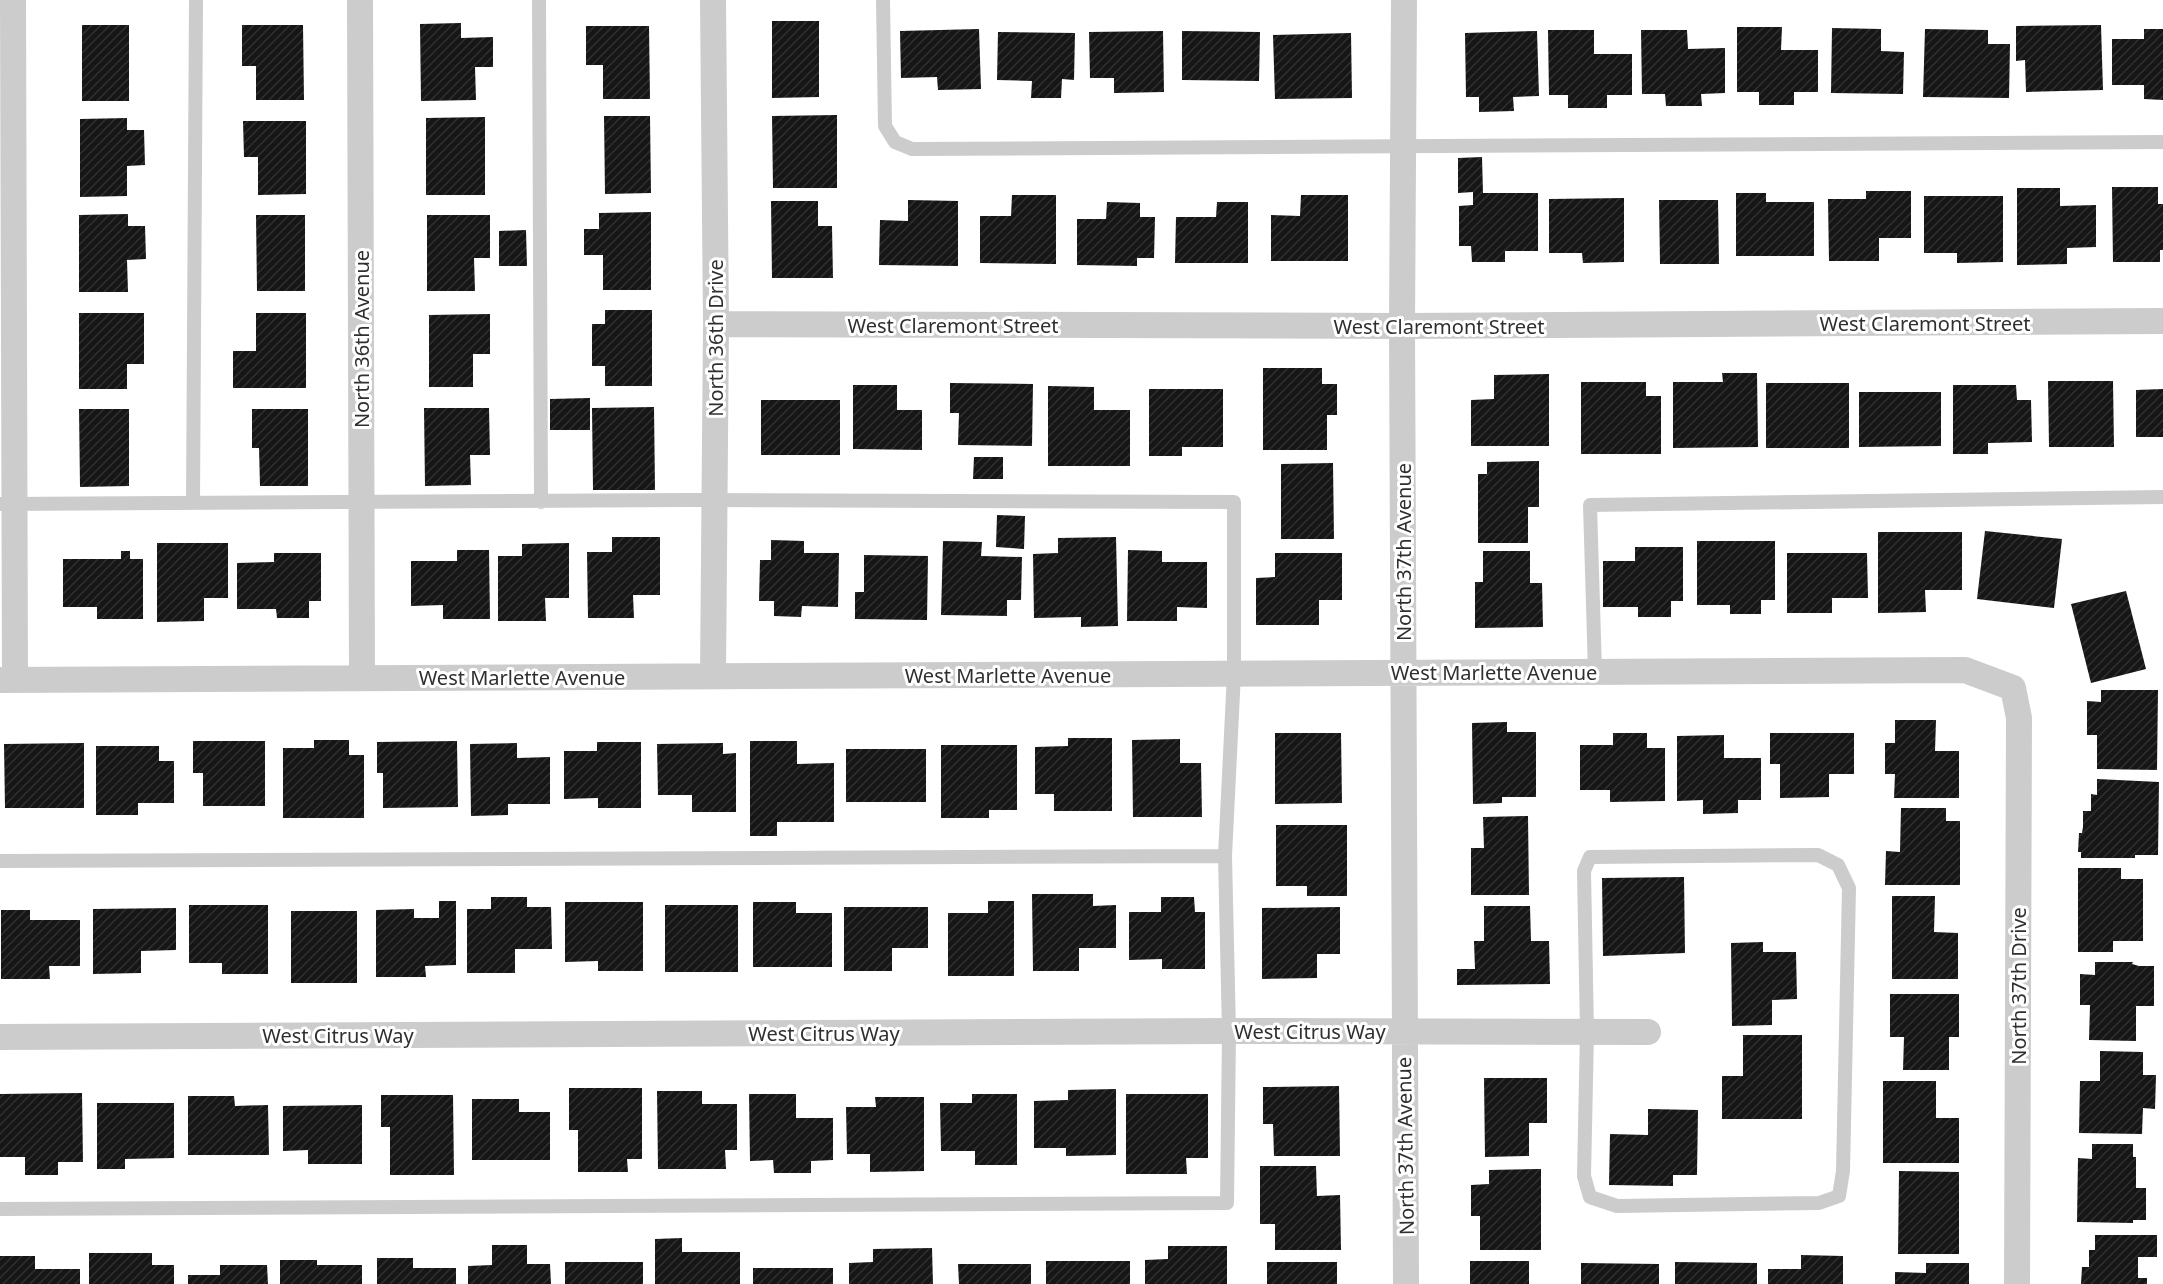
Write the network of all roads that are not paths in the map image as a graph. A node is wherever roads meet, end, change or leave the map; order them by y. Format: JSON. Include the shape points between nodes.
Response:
{"nodes":[{"id":1,"x":14,"y":0,"type":"edge"},
{"id":2,"x":196,"y":0,"type":"edge"},
{"id":3,"x":360,"y":0,"type":"edge"},
{"id":4,"x":539,"y":0,"type":"edge"},
{"id":5,"x":713,"y":0,"type":"edge"},
{"id":6,"x":883,"y":0,"type":"edge"},
{"id":7,"x":1404,"y":0,"type":"edge"},
{"id":8,"x":2163,"y":142,"type":"edge"},
{"id":9,"x":1404,"y":146,"type":"junction"},
{"id":10,"x":2163,"y":321,"type":"edge"},
{"id":11,"x":716,"y":324,"type":"junction"},
{"id":12,"x":1402,"y":326,"type":"junction"},
{"id":13,"x":2163,"y":497,"type":"edge"},
{"id":14,"x":714,"y":500,"type":"junction"},
{"id":15,"x":362,"y":502,"type":"junction"},
{"id":16,"x":540,"y":502,"type":"junction"},
{"id":17,"x":193,"y":503,"type":"junction"},
{"id":18,"x":7,"y":504,"type":"edge"},
{"id":19,"x":1595,"y":671,"type":"junction"},
{"id":20,"x":1404,"y":672,"type":"junction"},
{"id":21,"x":1234,"y":673,"type":"junction"},
{"id":22,"x":713,"y":676,"type":"junction"},
{"id":23,"x":362,"y":678,"type":"junction"},
{"id":24,"x":8,"y":680,"type":"edge"},
{"id":25,"x":2013,"y":688,"type":"joint"},
{"id":26,"x":1225,"y":856,"type":"junction"},
{"id":27,"x":0,"y":861,"type":"edge"},
{"id":28,"x":1229,"y":1031,"type":"junction"},
{"id":29,"x":1404,"y":1032,"type":"junction"},
{"id":30,"x":1587,"y":1032,"type":"junction"},
{"id":31,"x":1648,"y":1032,"type":"dead end"},
{"id":32,"x":0,"y":1037,"type":"edge"},
{"id":33,"x":0,"y":1209,"type":"edge"},
{"id":34,"x":1406,"y":1284,"type":"edge"},
{"id":35,"x":2016,"y":1284,"type":"edge"}],
"edges":[{"from":1,"to":18,"type":"street"},
{"from":2,"to":17,"type":"lane"},
{"from":3,"to":15,"type":"street","name":"North 36th Avenue"},
{"from":4,"to":16,"type":"lane"},
{"from":5,"to":11,"type":"street","name":"North 36th Drive"},
{"from":6,"to":9,"type":"lane","via":[[885,126],[894,142],[912,149]]},
{"from":7,"to":9,"type":"street","name":"North 37th Avenue"},
{"from":8,"to":9,"type":"lane"},
{"from":9,"to":12,"type":"street","name":"North 37th Avenue"},
{"from":10,"to":12,"type":"street","name":"West Claremont Street"},
{"from":11,"to":12,"type":"street","name":"West Claremont Street"},
{"from":11,"to":14,"type":"street","name":"North 36th Drive"},
{"from":12,"to":20,"type":"street","name":"North 37th Avenue"},
{"from":13,"to":19,"type":"lane","via":[[1590,505]]},
{"from":14,"to":16,"type":"lane"},
{"from":14,"to":21,"type":"lane","via":[[1234,502]]},
{"from":14,"to":22,"type":"street","name":"North 36th Drive"},
{"from":15,"to":16,"type":"lane"},
{"from":15,"to":17,"type":"lane"},
{"from":15,"to":23,"type":"street","name":"North 36th Avenue"},
{"from":17,"to":18,"type":"lane"},
{"from":18,"to":24,"type":"street"},
{"from":19,"to":20,"type":"street","name":"West Marlette Avenue"},
{"from":19,"to":25,"type":"street","name":"West Marlette Avenue","via":[[1965,670]]},
{"from":20,"to":21,"type":"street","name":"West Marlette Avenue"},
{"from":20,"to":29,"type":"street","name":"North 37th Avenue"},
{"from":21,"to":22,"type":"street","name":"West Marlette Avenue"},
{"from":21,"to":26,"type":"lane"},
{"from":22,"to":23,"type":"street","name":"West Marlette Avenue"},
{"from":23,"to":24,"type":"street","name":"West Marlette Avenue"},
{"from":25,"to":35,"type":"street","name":"North 37th Drive","via":[[2019,718]]},
{"from":26,"to":27,"type":"lane"},
{"from":26,"to":28,"type":"lane"},
{"from":28,"to":29,"type":"street","name":"West Citrus Way"},
{"from":28,"to":32,"type":"street","name":"West Citrus Way"},
{"from":28,"to":33,"type":"lane","via":[[1227,1203]]},
{"from":29,"to":30,"type":"street","name":"West Citrus Way"},
{"from":29,"to":34,"type":"street","name":"North 37th Avenue"},
{"from":30,"to":30,"type":"lane","via":[[1584,1176],[1590,1197],[1617,1206],[1819,1203],[1839,1196],[1843,1171],[1849,888],[1838,865],[1818,855],[1590,857],[1584,871]]},
{"from":30,"to":31,"type":"street","name":"West Citrus Way"}]}
